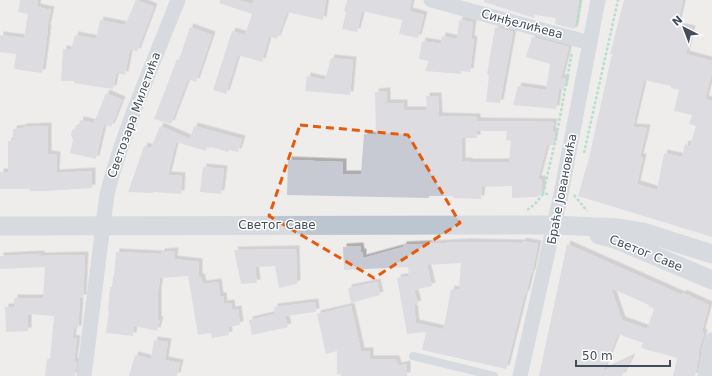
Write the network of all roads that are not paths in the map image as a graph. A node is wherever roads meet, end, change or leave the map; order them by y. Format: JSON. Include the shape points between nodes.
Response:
{"nodes":[{"id":1,"x":178,"y":0,"type":"edge"},
{"id":2,"x":431,"y":0,"type":"edge"},
{"id":3,"x":598,"y":0,"type":"edge"},
{"id":4,"x":590,"y":43,"type":"junction"},
{"id":5,"x":555,"y":225,"type":"junction"},
{"id":6,"x":0,"y":226,"type":"edge"},
{"id":7,"x":102,"y":226,"type":"junction"},
{"id":8,"x":712,"y":254,"type":"edge"},
{"id":9,"x":712,"y":280,"type":"edge"},
{"id":10,"x":712,"y":340,"type":"edge"},
{"id":11,"x":413,"y":356,"type":"dead end"},
{"id":12,"x":84,"y":376,"type":"edge"},
{"id":13,"x":494,"y":376,"type":"edge"},
{"id":14,"x":520,"y":376,"type":"edge"},
{"id":15,"x":705,"y":376,"type":"edge"}],
"edges":[{"from":1,"to":7,"type":"street","name":"Светозара Милетића","via":[[114,165],[106,194]]},
{"from":2,"to":4,"type":"street","name":"Синђелићева"},
{"from":3,"to":4,"type":"street","name":"Браће Јовановића"},
{"from":4,"to":5,"type":"street","name":"Браће Јовановића"},
{"from":5,"to":7,"type":"street","name":"Светог Саве"},
{"from":5,"to":8,"type":"street","name":"Светог Саве","via":[[619,228],[643,232]]},
{"from":5,"to":9,"type":"street","name":"Светог Саве","via":[[615,239]]},
{"from":5,"to":14,"type":"street","name":"Браће Јовановића"},
{"from":6,"to":7,"type":"street","name":"Светог Саве"},
{"from":7,"to":12,"type":"street","name":"Светозара Милетића"},
{"from":10,"to":15,"type":"street"},
{"from":11,"to":13,"type":"lane"}]}
